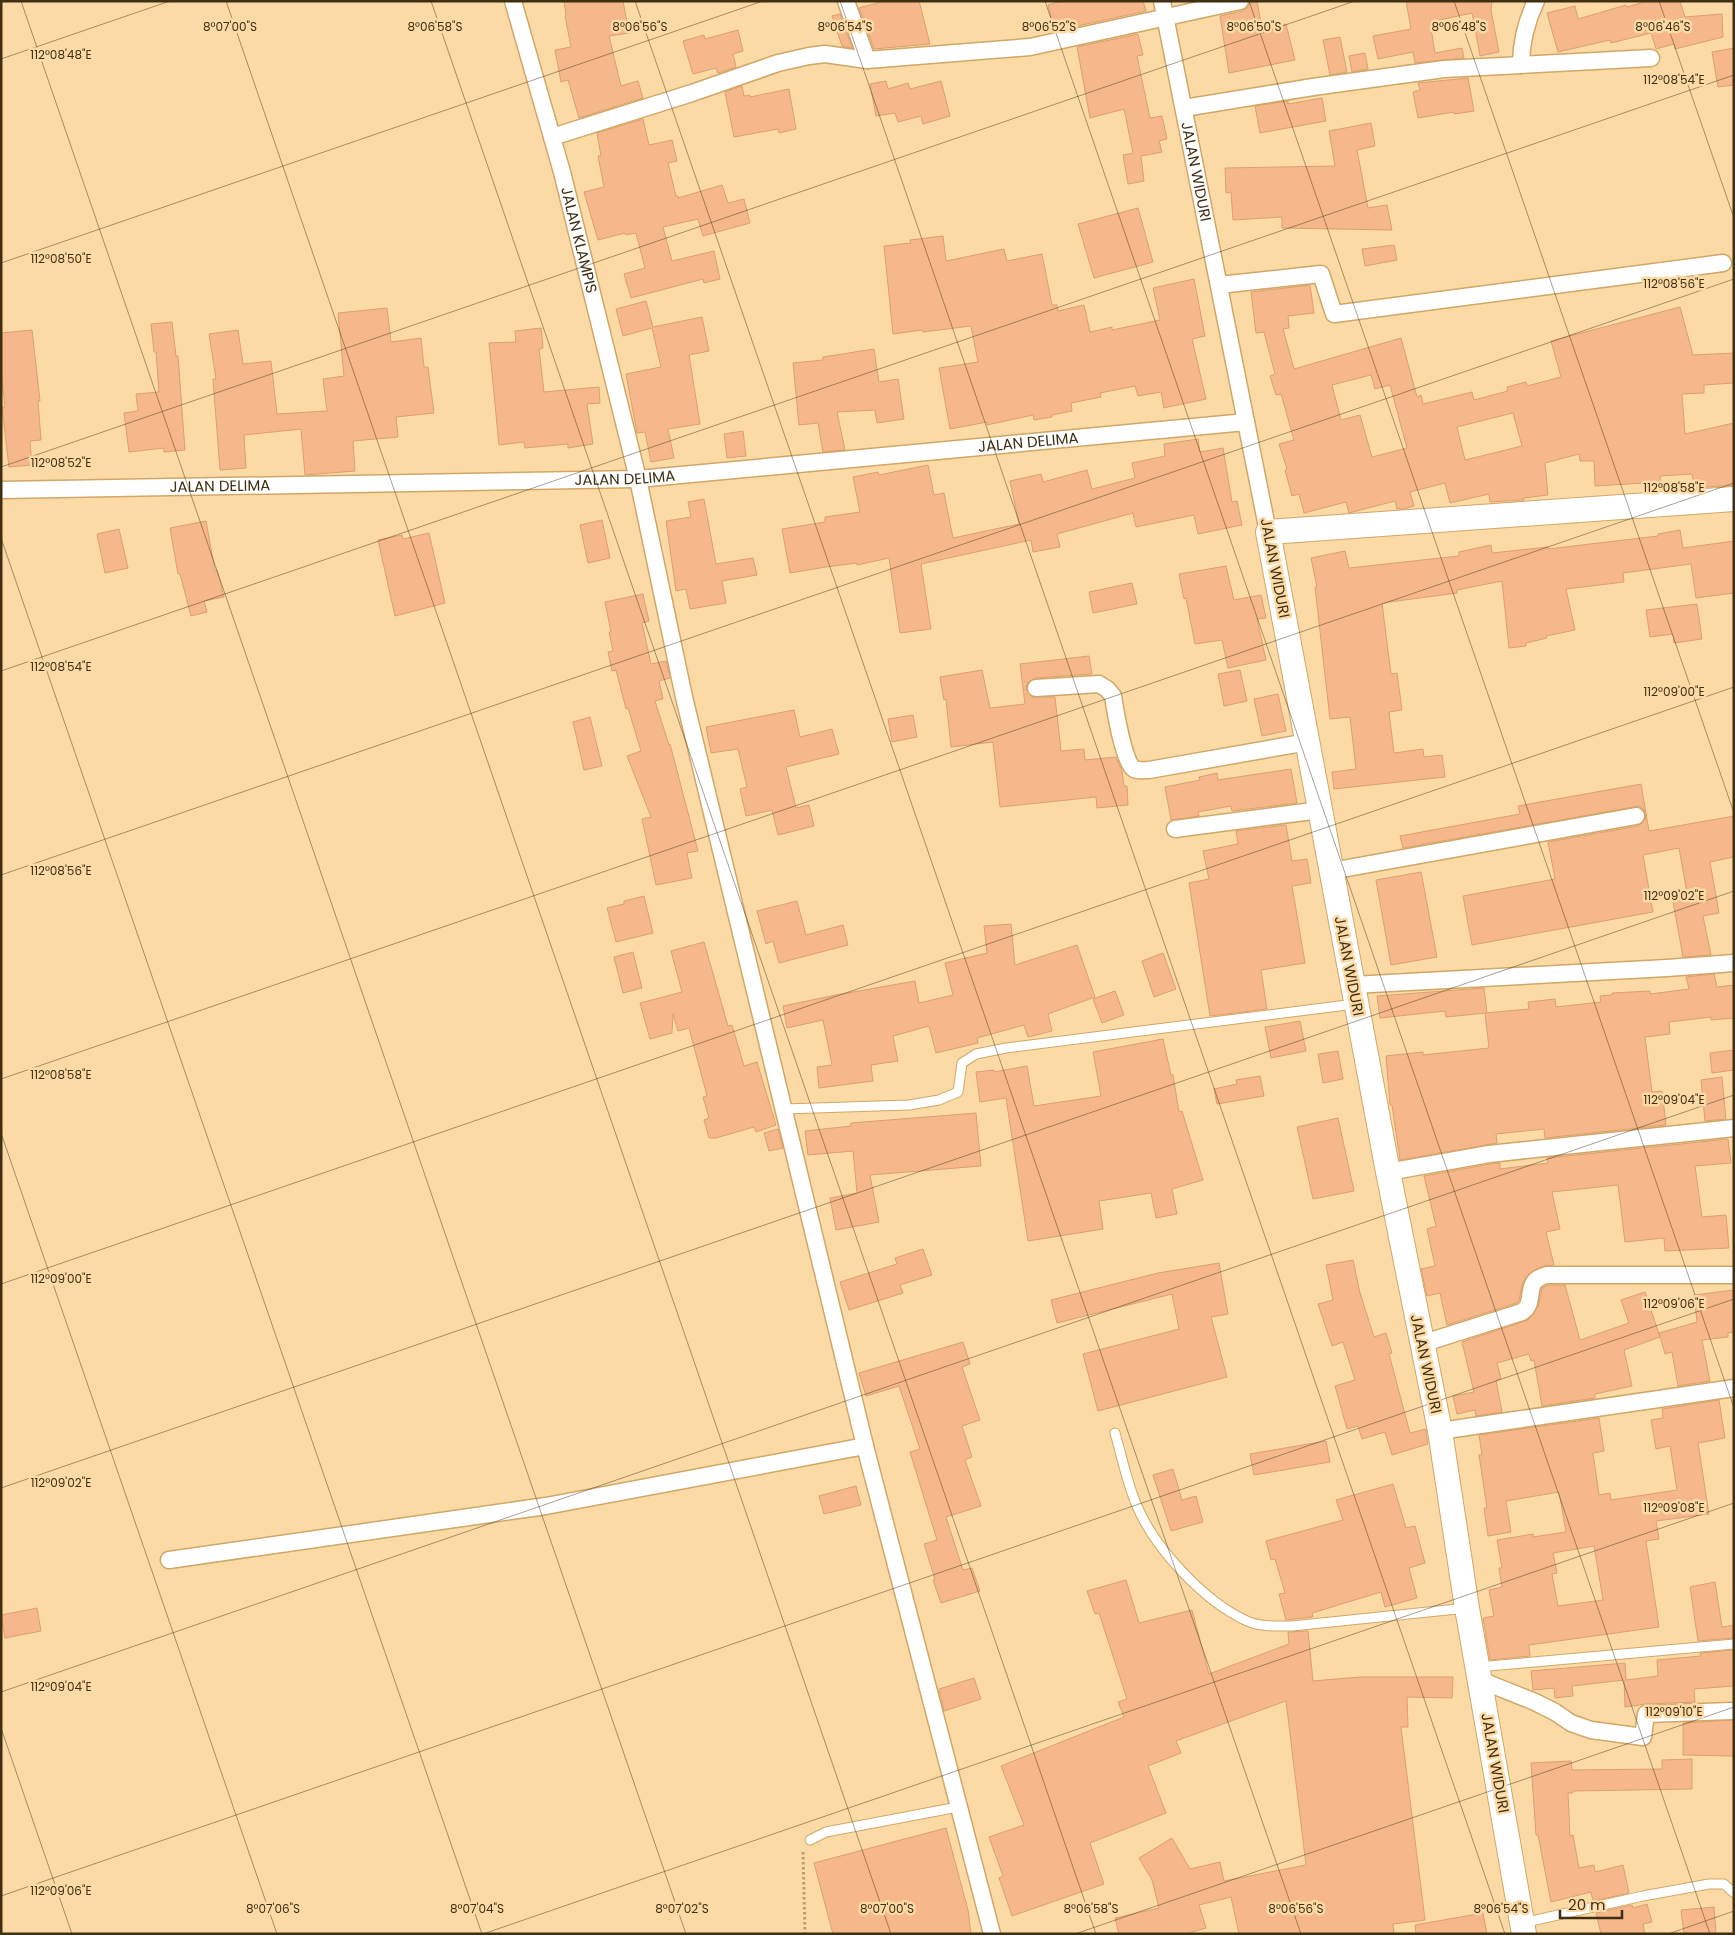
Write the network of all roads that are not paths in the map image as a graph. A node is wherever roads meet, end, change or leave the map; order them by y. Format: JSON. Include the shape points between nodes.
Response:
{"nodes":[{"id":1,"x":513,"y":1,"type":"edge"},
{"id":2,"x":846,"y":1,"type":"edge"},
{"id":3,"x":1162,"y":1,"type":"edge"},
{"id":4,"x":1240,"y":1,"type":"edge"},
{"id":5,"x":1536,"y":1,"type":"edge"},
{"id":6,"x":1166,"y":18,"type":"junction"},
{"id":7,"x":1651,"y":58,"type":"dead end"},
{"id":8,"x":867,"y":60,"type":"junction"},
{"id":9,"x":1521,"y":65,"type":"junction"},
{"id":10,"x":1184,"y":108,"type":"junction"},
{"id":11,"x":552,"y":137,"type":"junction"},
{"id":12,"x":1723,"y":263,"type":"dead end"},
{"id":13,"x":1219,"y":285,"type":"junction"},
{"id":14,"x":1246,"y":422,"type":"junction"},
{"id":15,"x":638,"y":479,"type":"junction"},
{"id":16,"x":1,"y":490,"type":"edge"},
{"id":17,"x":1734,"y":499,"type":"edge"},
{"id":18,"x":1268,"y":532,"type":"junction"},
{"id":19,"x":1036,"y":688,"type":"dead end"},
{"id":20,"x":1308,"y":742,"type":"junction"},
{"id":21,"x":1320,"y":810,"type":"junction"},
{"id":22,"x":1636,"y":816,"type":"dead end"},
{"id":23,"x":1175,"y":829,"type":"dead end"},
{"id":24,"x":1331,"y":871,"type":"junction"},
{"id":25,"x":1734,"y":963,"type":"edge"},
{"id":26,"x":1354,"y":994,"type":"junction"},
{"id":27,"x":784,"y":1109,"type":"junction"},
{"id":28,"x":1734,"y":1128,"type":"edge"},
{"id":29,"x":1388,"y":1172,"type":"junction"},
{"id":30,"x":1734,"y":1275,"type":"edge"},
{"id":31,"x":1421,"y":1344,"type":"junction"},
{"id":32,"x":1734,"y":1388,"type":"edge"},
{"id":33,"x":1440,"y":1431,"type":"junction"},
{"id":34,"x":1115,"y":1433,"type":"dead end"},
{"id":35,"x":865,"y":1446,"type":"junction"},
{"id":36,"x":169,"y":1560,"type":"dead end"},
{"id":37,"x":1467,"y":1608,"type":"junction"},
{"id":38,"x":1734,"y":1644,"type":"edge"},
{"id":39,"x":1479,"y":1674,"type":"junction"},
{"id":40,"x":1731,"y":1711,"type":"dead end"},
{"id":41,"x":958,"y":1807,"type":"junction"},
{"id":42,"x":810,"y":1840,"type":"road end"},
{"id":43,"x":1734,"y":1893,"type":"edge"},
{"id":44,"x":1523,"y":1928,"type":"edge"},
{"id":45,"x":992,"y":1934,"type":"edge"}],
"edges":[{"from":1,"to":11,"type":"street","name":"JALAN KLAMPIS"},
{"from":2,"to":8,"type":"street"},
{"from":3,"to":6,"type":"street","name":"JALAN WIDURI"},
{"from":4,"to":6,"type":"street"},
{"from":5,"to":9,"type":"street","via":[[1524,36]]},
{"from":6,"to":8,"type":"street","via":[[1030,47]]},
{"from":6,"to":10,"type":"street","name":"JALAN WIDURI"},
{"from":7,"to":9,"type":"street"},
{"from":8,"to":11,"type":"street","via":[[825,54],[778,63]]},
{"from":9,"to":10,"type":"street","via":[[1444,69]]},
{"from":10,"to":13,"type":"street","name":"JALAN WIDURI"},
{"from":11,"to":15,"type":"street","name":"JALAN KLAMPIS"},
{"from":12,"to":13,"type":"street","via":[[1334,314],[1321,274]]},
{"from":13,"to":14,"type":"street","name":"JALAN WIDURI"},
{"from":14,"to":15,"type":"street","name":"JALAN DELIMA"},
{"from":14,"to":18,"type":"street","name":"JALAN WIDURI"},
{"from":15,"to":16,"type":"street","name":"JALAN DELIMA"},
{"from":15,"to":27,"type":"street","name":"JALAN KLAMPIS","via":[[684,697]]},
{"from":17,"to":18,"type":"main road"},
{"from":18,"to":20,"type":"main road","name":"JALAN WIDURI"},
{"from":19,"to":20,"type":"street","via":[[1099,684],[1107,689],[1112,696],[1125,754],[1134,770]]},
{"from":20,"to":21,"type":"main road","name":"JALAN WIDURI"},
{"from":21,"to":23,"type":"street"},
{"from":21,"to":24,"type":"main road","name":"JALAN WIDURI"},
{"from":22,"to":24,"type":"street"},
{"from":24,"to":26,"type":"main road","name":"JALAN WIDURI"},
{"from":25,"to":26,"type":"street"},
{"from":26,"to":27,"type":"lane","via":[[976,1054],[962,1062],[958,1092],[939,1100],[909,1105]]},
{"from":26,"to":29,"type":"main road","name":"JALAN WIDURI"},
{"from":27,"to":35,"type":"street","name":"JALAN KLAMPIS"},
{"from":28,"to":29,"type":"street","via":[[1489,1154]]},
{"from":29,"to":31,"type":"main road","name":"JALAN WIDURI"},
{"from":30,"to":31,"type":"street","via":[[1547,1275],[1533,1281],[1528,1304],[1522,1312]]},
{"from":31,"to":33,"type":"main road","name":"JALAN WIDURI"},
{"from":32,"to":33,"type":"street"},
{"from":33,"to":37,"type":"main road","name":"JALAN WIDURI"},
{"from":34,"to":37,"type":"lane","via":[[1138,1508],[1159,1543],[1183,1574],[1218,1604],[1248,1621],[1292,1626]]},
{"from":35,"to":36,"type":"street","via":[[546,1506]]},
{"from":35,"to":41,"type":"street","name":"JALAN KLAMPIS"},
{"from":37,"to":39,"type":"main road","name":"JALAN WIDURI"},
{"from":38,"to":39,"type":"lane"},
{"from":39,"to":40,"type":"street","via":[[1571,1723],[1616,1734],[1643,1737],[1646,1714]]},
{"from":39,"to":44,"type":"main road","name":"JALAN WIDURI"},
{"from":41,"to":42,"type":"lane","via":[[826,1832]]},
{"from":41,"to":45,"type":"street","name":"JALAN KLAMPIS"},
{"from":43,"to":44,"type":"lane","via":[[1724,1884],[1709,1884],[1643,1896]]}]}
